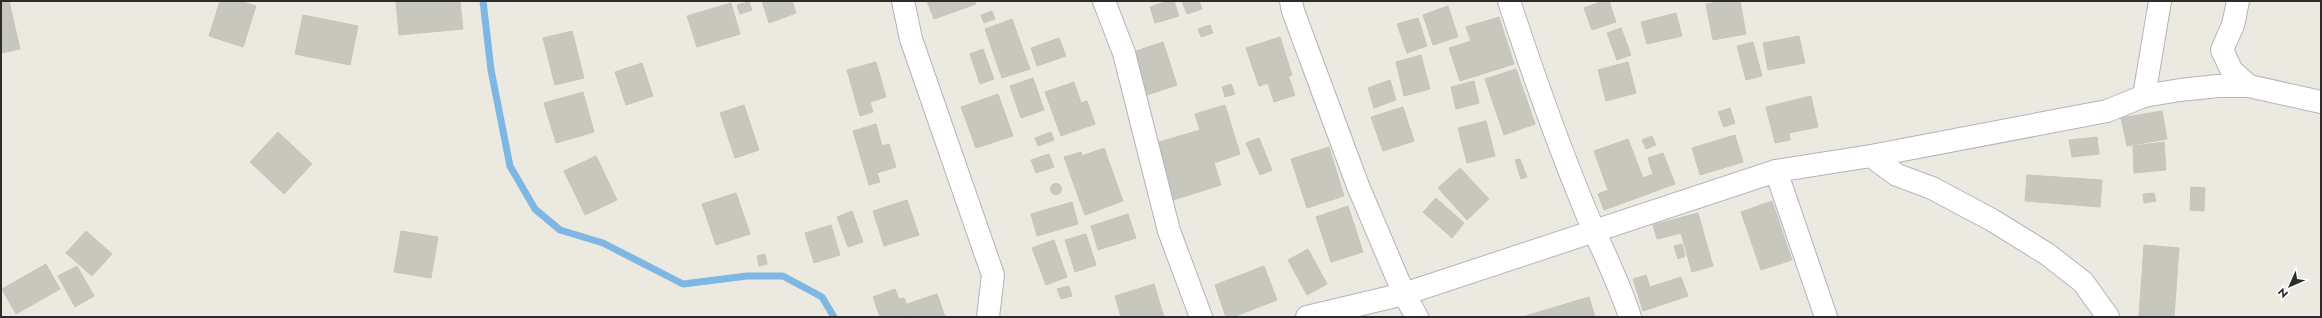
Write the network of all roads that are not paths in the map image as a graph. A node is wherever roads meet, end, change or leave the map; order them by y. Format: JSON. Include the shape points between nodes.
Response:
{"nodes":[{"id":1,"x":903,"y":1,"type":"edge"},
{"id":2,"x":1104,"y":1,"type":"edge"},
{"id":3,"x":1291,"y":1,"type":"edge"},
{"id":4,"x":1509,"y":1,"type":"edge"},
{"id":5,"x":2160,"y":1,"type":"edge"},
{"id":6,"x":2238,"y":1,"type":"edge"},
{"id":7,"x":2249,"y":86,"type":"junction"},
{"id":8,"x":2144,"y":96,"type":"junction"},
{"id":9,"x":2321,"y":102,"type":"edge"},
{"id":10,"x":1871,"y":156,"type":"junction"},
{"id":11,"x":1776,"y":171,"type":"junction"},
{"id":12,"x":1593,"y":231,"type":"junction"},
{"id":13,"x":1404,"y":294,"type":"junction"},
{"id":14,"x":988,"y":317,"type":"edge"},
{"id":15,"x":1201,"y":317,"type":"edge"},
{"id":16,"x":1307,"y":317,"type":"edge"},
{"id":17,"x":1417,"y":317,"type":"edge"},
{"id":18,"x":1630,"y":317,"type":"edge"},
{"id":19,"x":1826,"y":317,"type":"edge"},
{"id":20,"x":2108,"y":317,"type":"edge"}],
"edges":[{"from":1,"to":14,"type":"street","via":[[911,40],[993,275]]},
{"from":2,"to":15,"type":"street","via":[[1124,53],[1169,231]]},
{"from":3,"to":13,"type":"street","via":[[1358,186]]},
{"from":4,"to":12,"type":"street","via":[[1544,107]]},
{"from":5,"to":8,"type":"street"},
{"from":6,"to":7,"type":"street","via":[[2233,25],[2222,50],[2232,72]]},
{"from":7,"to":8,"type":"street","via":[[2218,86]]},
{"from":7,"to":9,"type":"street"},
{"from":8,"to":10,"type":"street","via":[[2107,112]]},
{"from":10,"to":11,"type":"street"},
{"from":10,"to":20,"type":"street","via":[[1898,176],[1932,188],[1992,220],[2047,254],[2083,282]]},
{"from":11,"to":12,"type":"street"},
{"from":11,"to":19,"type":"street"},
{"from":12,"to":13,"type":"street"},
{"from":12,"to":18,"type":"street","via":[[1622,293]]},
{"from":13,"to":16,"type":"street"},
{"from":13,"to":17,"type":"street"}]}
